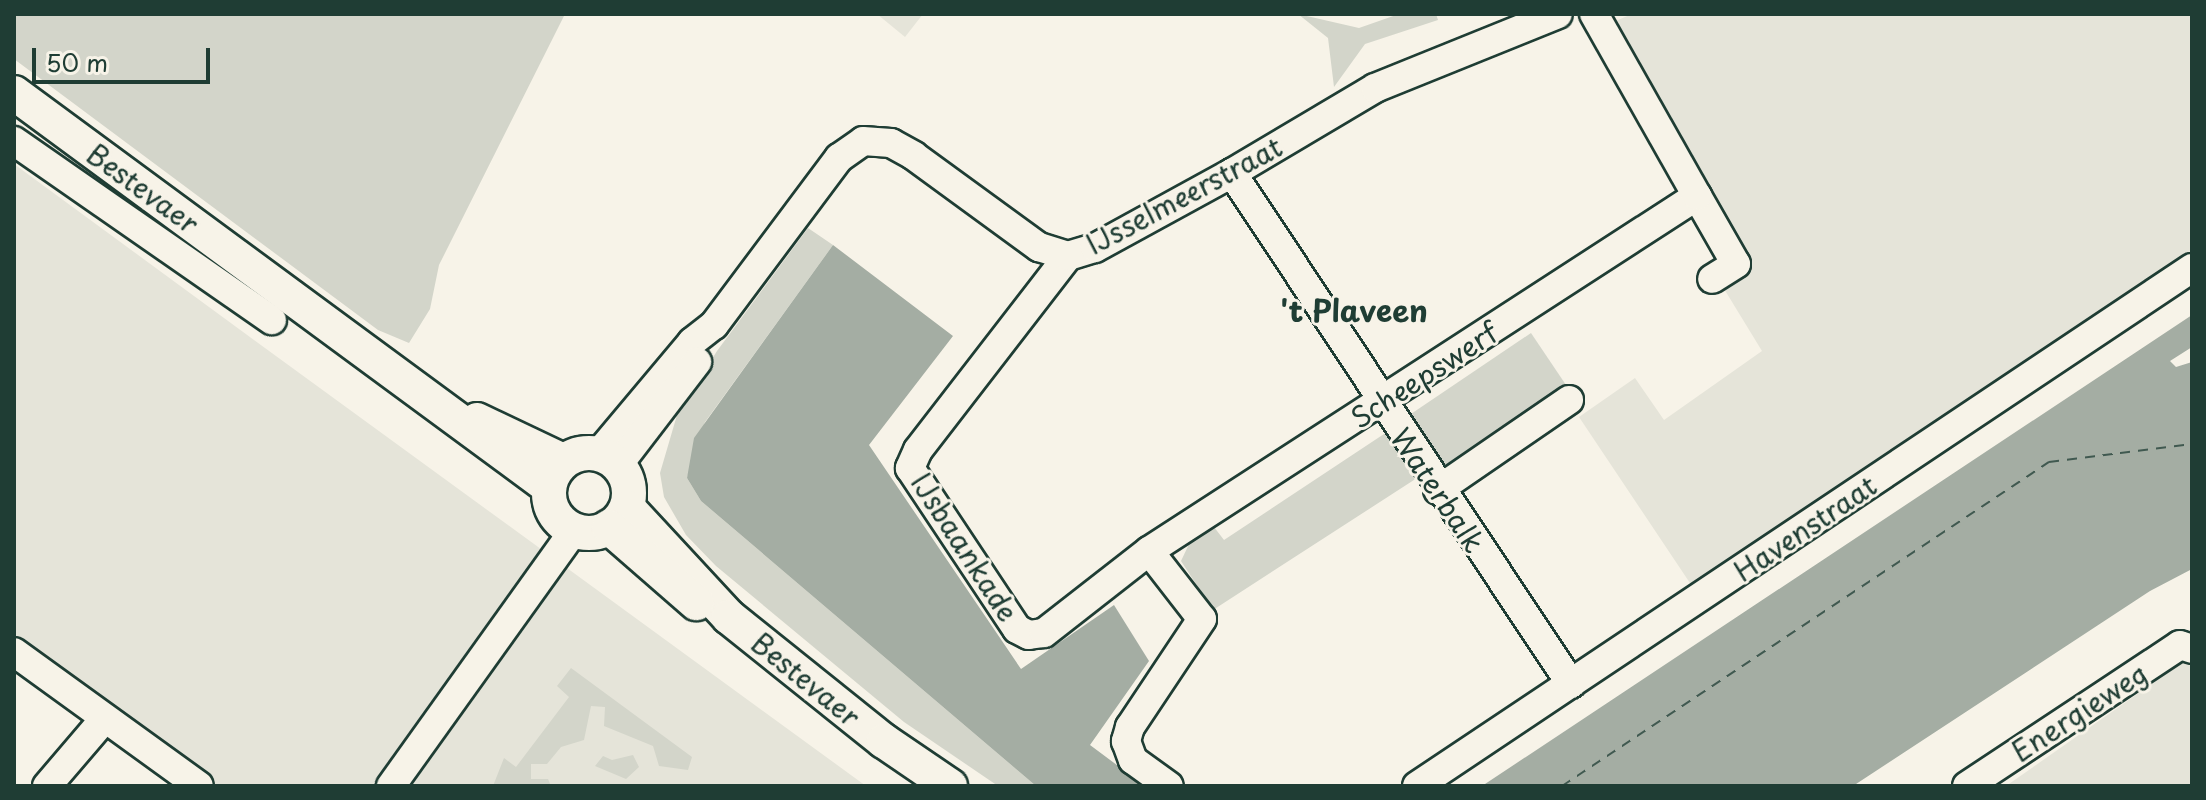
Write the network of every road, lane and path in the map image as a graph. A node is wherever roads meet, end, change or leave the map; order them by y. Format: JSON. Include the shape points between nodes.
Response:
{"nodes":[{"id":1,"x":1558,"y":14,"type":"edge"},
{"id":2,"x":1594,"y":14,"type":"edge"},
{"id":3,"x":14,"y":93,"type":"edge"},
{"id":4,"x":14,"y":141,"type":"edge"},
{"id":5,"x":1232,"y":173,"type":"junction"},
{"id":6,"x":1697,"y":196,"type":"junction"},
{"id":7,"x":1068,"y":256,"type":"junction"},
{"id":8,"x":2192,"y":268,"type":"edge"},
{"id":9,"x":1712,"y":279,"type":"dead end"},
{"id":10,"x":259,"y":293,"type":"junction"},
{"id":11,"x":272,"y":320,"type":"dead end"},
{"id":12,"x":1569,"y":400,"type":"dead end"},
{"id":13,"x":1380,"y":403,"type":"junction"},
{"id":14,"x":609,"y":459,"type":"junction"},
{"id":15,"x":556,"y":474,"type":"junction"},
{"id":16,"x":1438,"y":490,"type":"junction"},
{"id":17,"x":618,"y":517,"type":"junction"},
{"id":18,"x":574,"y":530,"type":"junction"},
{"id":19,"x":1149,"y":551,"type":"junction"},
{"id":20,"x":2192,"y":649,"type":"edge"},
{"id":21,"x":14,"y":652,"type":"edge"},
{"id":22,"x":1571,"y":684,"type":"junction"},
{"id":23,"x":105,"y":718,"type":"junction"},
{"id":24,"x":884,"y":741,"type":"junction"},
{"id":25,"x":47,"y":786,"type":"edge"},
{"id":26,"x":199,"y":786,"type":"edge"},
{"id":27,"x":391,"y":786,"type":"edge"},
{"id":28,"x":924,"y":786,"type":"edge"},
{"id":29,"x":950,"y":786,"type":"edge"},
{"id":30,"x":1169,"y":786,"type":"edge"},
{"id":31,"x":1417,"y":786,"type":"edge"},
{"id":32,"x":1967,"y":786,"type":"edge"}],
"edges":[{"from":1,"to":5,"type":"street","name":"IJsselmeerstraat","via":[[1375,88]]},
{"from":2,"to":6,"type":"street"},
{"from":3,"to":10,"type":"street","name":"Bestevaer"},
{"from":4,"to":10,"type":"street","name":"Bestevaer","via":[[74,186]]},
{"from":5,"to":7,"type":"street","name":"IJsselmeerstraat","via":[[1095,248]]},
{"from":5,"to":13,"type":"street","name":"Waterbalk"},
{"from":6,"to":9,"type":"street","via":[[1736,264]]},
{"from":6,"to":13,"type":"street","name":"Scheepswerf"},
{"from":7,"to":14,"type":"street","name":"IJsselmeerstraat","via":[[1039,247],[891,143],[863,141],[839,158],[714,325],[703,352]]},
{"from":7,"to":19,"type":"street","name":"IJsbaankade","via":[[918,450],[910,468],[1017,629],[1029,635],[1044,633]]},
{"from":8,"to":22,"type":"street","name":"Havenstraat"},
{"from":10,"to":11,"type":"street","name":"Bestevaer"},
{"from":10,"to":15,"type":"street","name":"Bestevaer"},
{"from":12,"to":16,"type":"street"},
{"from":13,"to":16,"type":"street","name":"Waterbalk"},
{"from":13,"to":19,"type":"street","name":"Scheepswerf"},
{"from":14,"to":15,"type":"street","via":[[578,453]]},
{"from":14,"to":17,"type":"street","via":[[630,489]]},
{"from":15,"to":18,"type":"street","via":[[554,513]]},
{"from":16,"to":22,"type":"street","name":"Waterbalk"},
{"from":17,"to":18,"type":"street","via":[[589,533]]},
{"from":17,"to":24,"type":"street","name":"Bestevaer","via":[[666,582],[700,606],[729,617]]},
{"from":18,"to":27,"type":"street"},
{"from":19,"to":30,"type":"street","via":[[1202,619],[1130,727],[1126,741],[1133,760]]},
{"from":20,"to":32,"type":"street","name":"Energieweg","via":[[2180,645]]},
{"from":21,"to":23,"type":"street"},
{"from":22,"to":31,"type":"street","name":"Havenstraat"},
{"from":23,"to":25,"type":"street"},
{"from":23,"to":26,"type":"street"},
{"from":24,"to":28,"type":"street","name":"Bestevaer"},
{"from":24,"to":29,"type":"street","name":"Bestevaer"}]}
